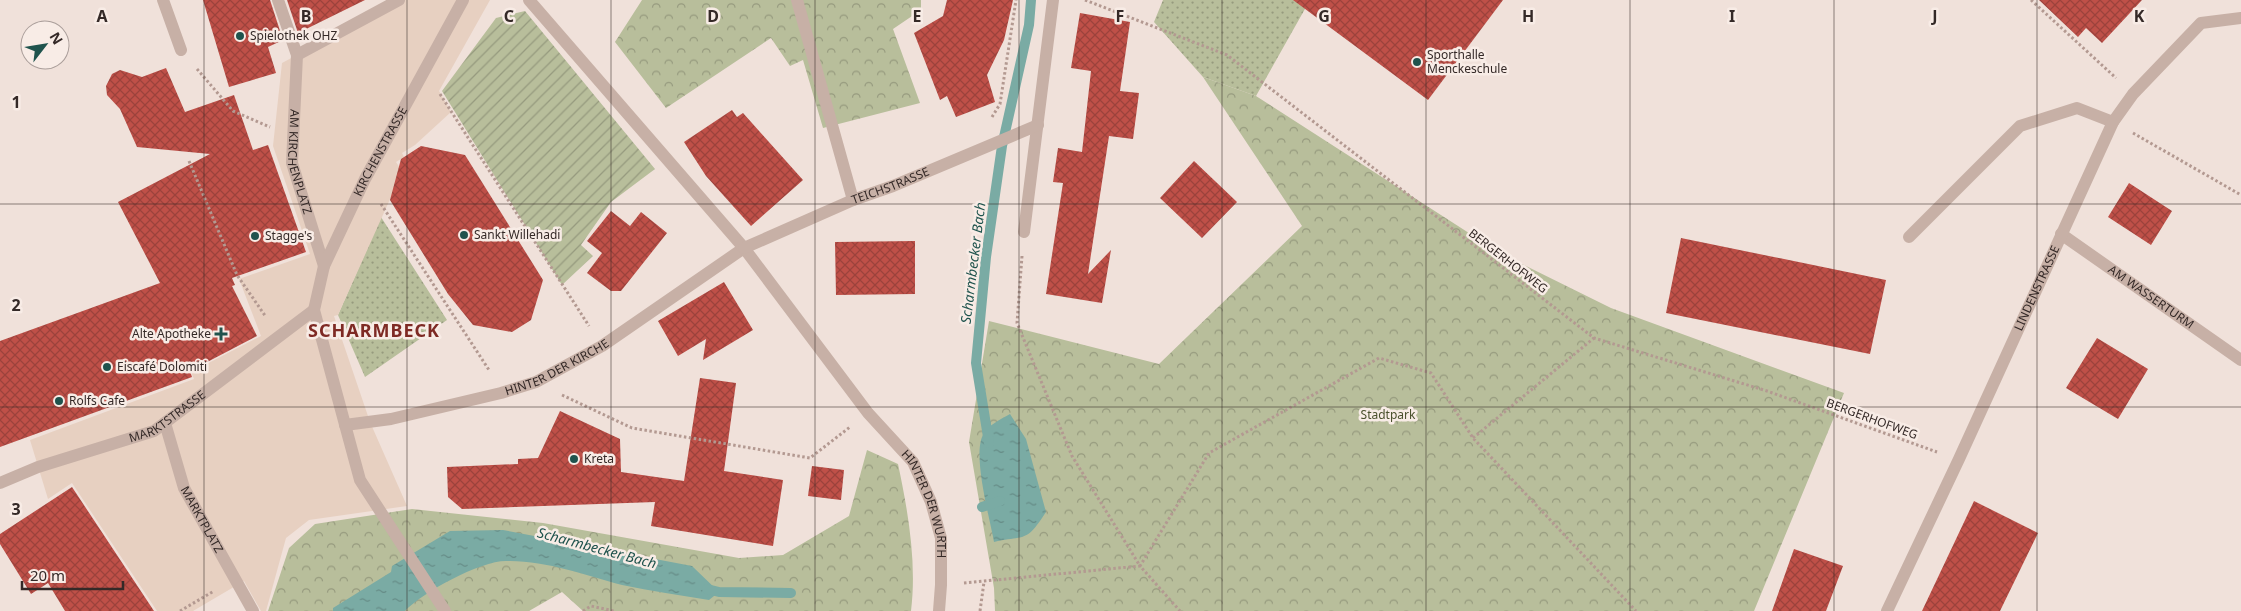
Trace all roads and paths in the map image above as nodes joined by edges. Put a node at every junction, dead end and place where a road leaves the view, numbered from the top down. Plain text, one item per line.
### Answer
1 (163, 0) edge
2 (278, 0) edge
3 (399, 0) edge
4 (462, 0) edge
5 (529, 0) edge
6 (797, 0) edge
7 (1016, 0) edge
8 (1053, 0) edge
9 (1085, 0) edge
10 (2031, 0) edge
11 (2241, 18) edge
12 (181, 50) joint
13 (297, 55) junction
14 (425, 70) junction
15 (2133, 94) junction
16 (2113, 122) junction
17 (1038, 125) junction
18 (294, 137) junction
19 (986, 147) junction
20 (190, 161) dead end
21 (365, 179) junction
22 (2241, 194) edge
23 (853, 200) junction
24 (1024, 232) joint
25 (2061, 234) junction
26 (1909, 238) dead end
27 (744, 248) junction
28 (324, 266) junction
29 (314, 310) junction
30 (279, 336) junction
31 (1594, 338) junction
32 (602, 346) junction
33 (2241, 360) edge
34 (536, 382) junction
35 (501, 393) junction
36 (868, 413) junction
37 (164, 423) junction
38 (345, 425) junction
39 (1473, 438) junction
40 (1959, 459) junction
41 (0, 483) edge
42 (1140, 566) junction
43 (234, 579) junction
44 (984, 582) dead end
45 (942, 585) junction
46 (180, 611) edge
47 (252, 611) edge
48 (445, 611) edge
49 (583, 611) edge
50 (614, 611) edge
51 (939, 611) edge
52 (980, 611) edge
53 (1180, 611) edge
54 (1636, 611) edge
55 (1886, 611) edge

1 - 12 street
2 - 13 street, AM KIRCHENPLATZ
3 - 13 street
4 - 14 street, KIRCHENSTRASSE
5 - 27 street
6 - 23 street
7 - 19 path
8 - 17 street
9 - 31 path, BERGERHOFWEG
10 - 15 path
11 - 15 street, LINDENSTRASSE
12 - 18 path
13 - 18 street, AM KIRCHENPLATZ
14 - 21 street, KIRCHENSTRASSE
14 - 32 path
15 - 16 street, LINDENSTRASSE
16 - 22 path
16 - 25 street, LINDENSTRASSE
16 - 26 street
17 - 19 street, TEICHSTRASSE
17 - 24 street
18 - 28 street, AM KIRCHENPLATZ
19 - 23 street, TEICHSTRASSE
20 - 30 path
21 - 28 street, KIRCHENSTRASSE
21 - 35 path
23 - 27 street, TEICHSTRASSE
24 - 42 path
25 - 33 street, AM WASSERTURM
25 - 40 street, LINDENSTRASSE
27 - 32 street, HINTER DER KIRCHE
27 - 36 street
28 - 29 street, KIRCHENSTRASSE
29 - 30 street, MARKTSTRASSE
29 - 38 street
30 - 37 street, MARKTSTRASSE
31 - 39 path
31 - 40 path, BERGERHOFWEG
32 - 34 street, HINTER DER KIRCHE
34 - 35 street, HINTER DER KIRCHE
34 - 36 path
35 - 38 street, HINTER DER KIRCHE
36 - 45 street, HINTER DER WURTH
37 - 41 street, MARKTSTRASSE
37 - 43 street, MARKTPLATZ
38 - 48 street
39 - 42 path
39 - 54 path
40 - 55 street, LINDENSTRASSE
42 - 45 path
42 - 53 path
43 - 46 path
43 - 47 street, MARKTPLATZ
44 - 52 path
45 - 51 street, HINTER DER WURTH
49 - 50 path

